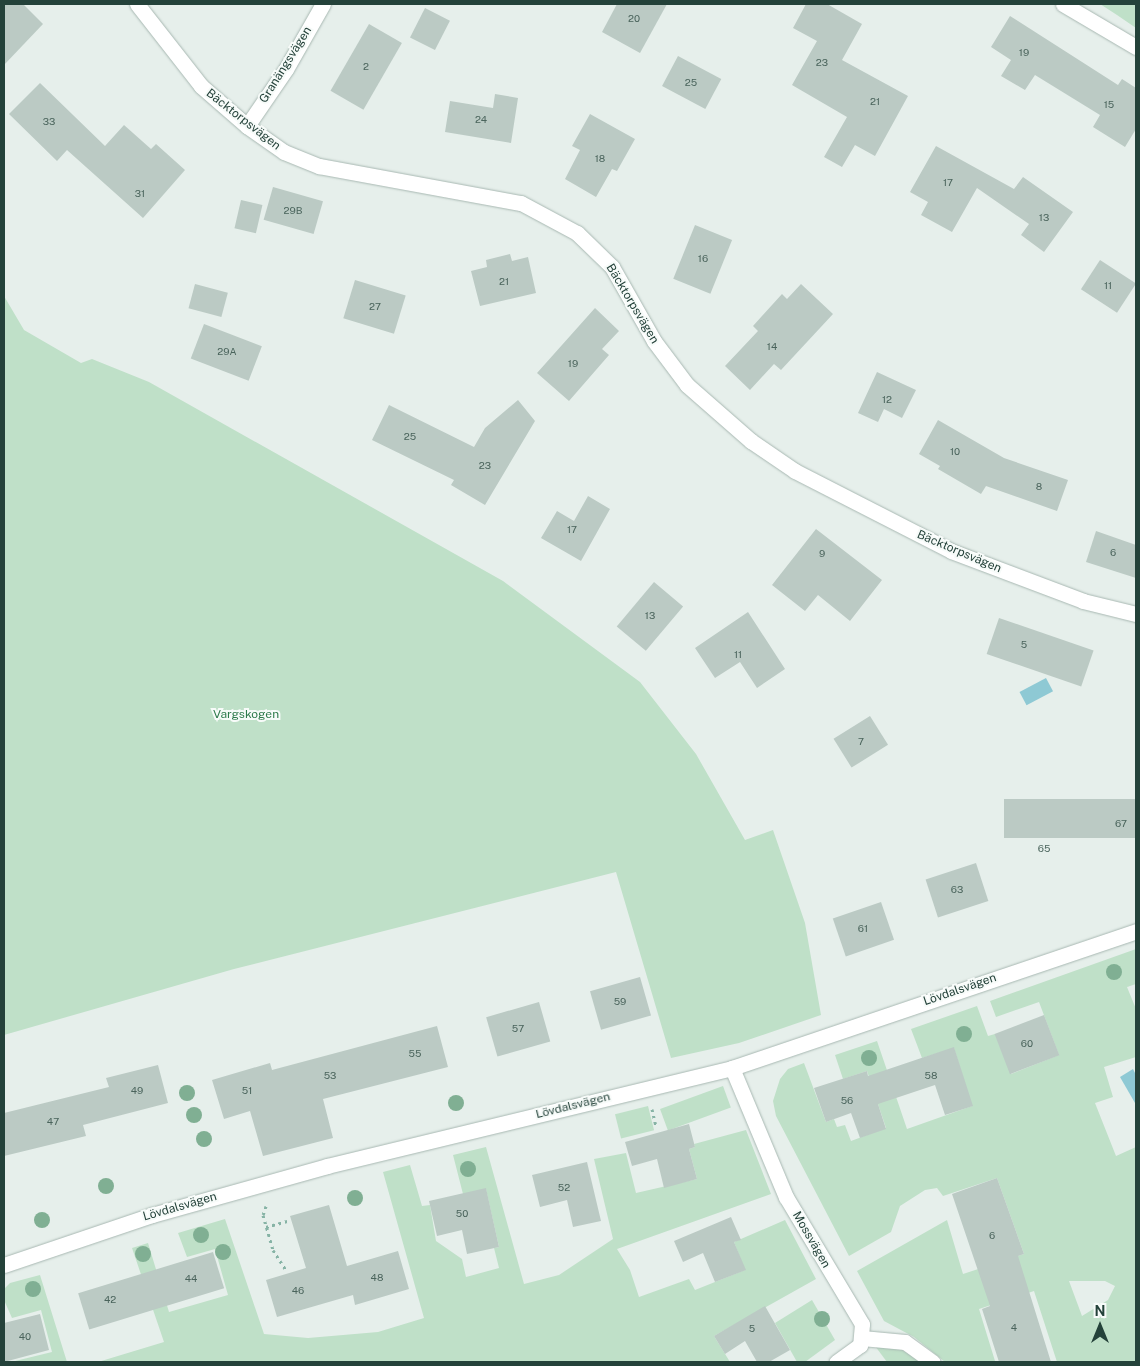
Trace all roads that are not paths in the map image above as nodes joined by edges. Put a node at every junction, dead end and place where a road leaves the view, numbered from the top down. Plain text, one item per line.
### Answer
1 (137, 4) edge
2 (323, 4) edge
3 (1063, 4) edge
4 (1136, 47) edge
5 (247, 126) junction
6 (1136, 614) edge
7 (1136, 931) edge
8 (732, 1068) junction
9 (4, 1265) edge
10 (862, 1338) junction
11 (837, 1362) edge
12 (933, 1362) edge

1 - 5 street, Bäcktorpsvägen
2 - 5 street, Granängsvägen
3 - 4 street
5 - 6 street, Bäcktorpsvägen
7 - 8 street, Lövdalsvägen
8 - 9 street, Lövdalsvägen
8 - 10 street, Mossvägen
10 - 11 street
10 - 12 street

